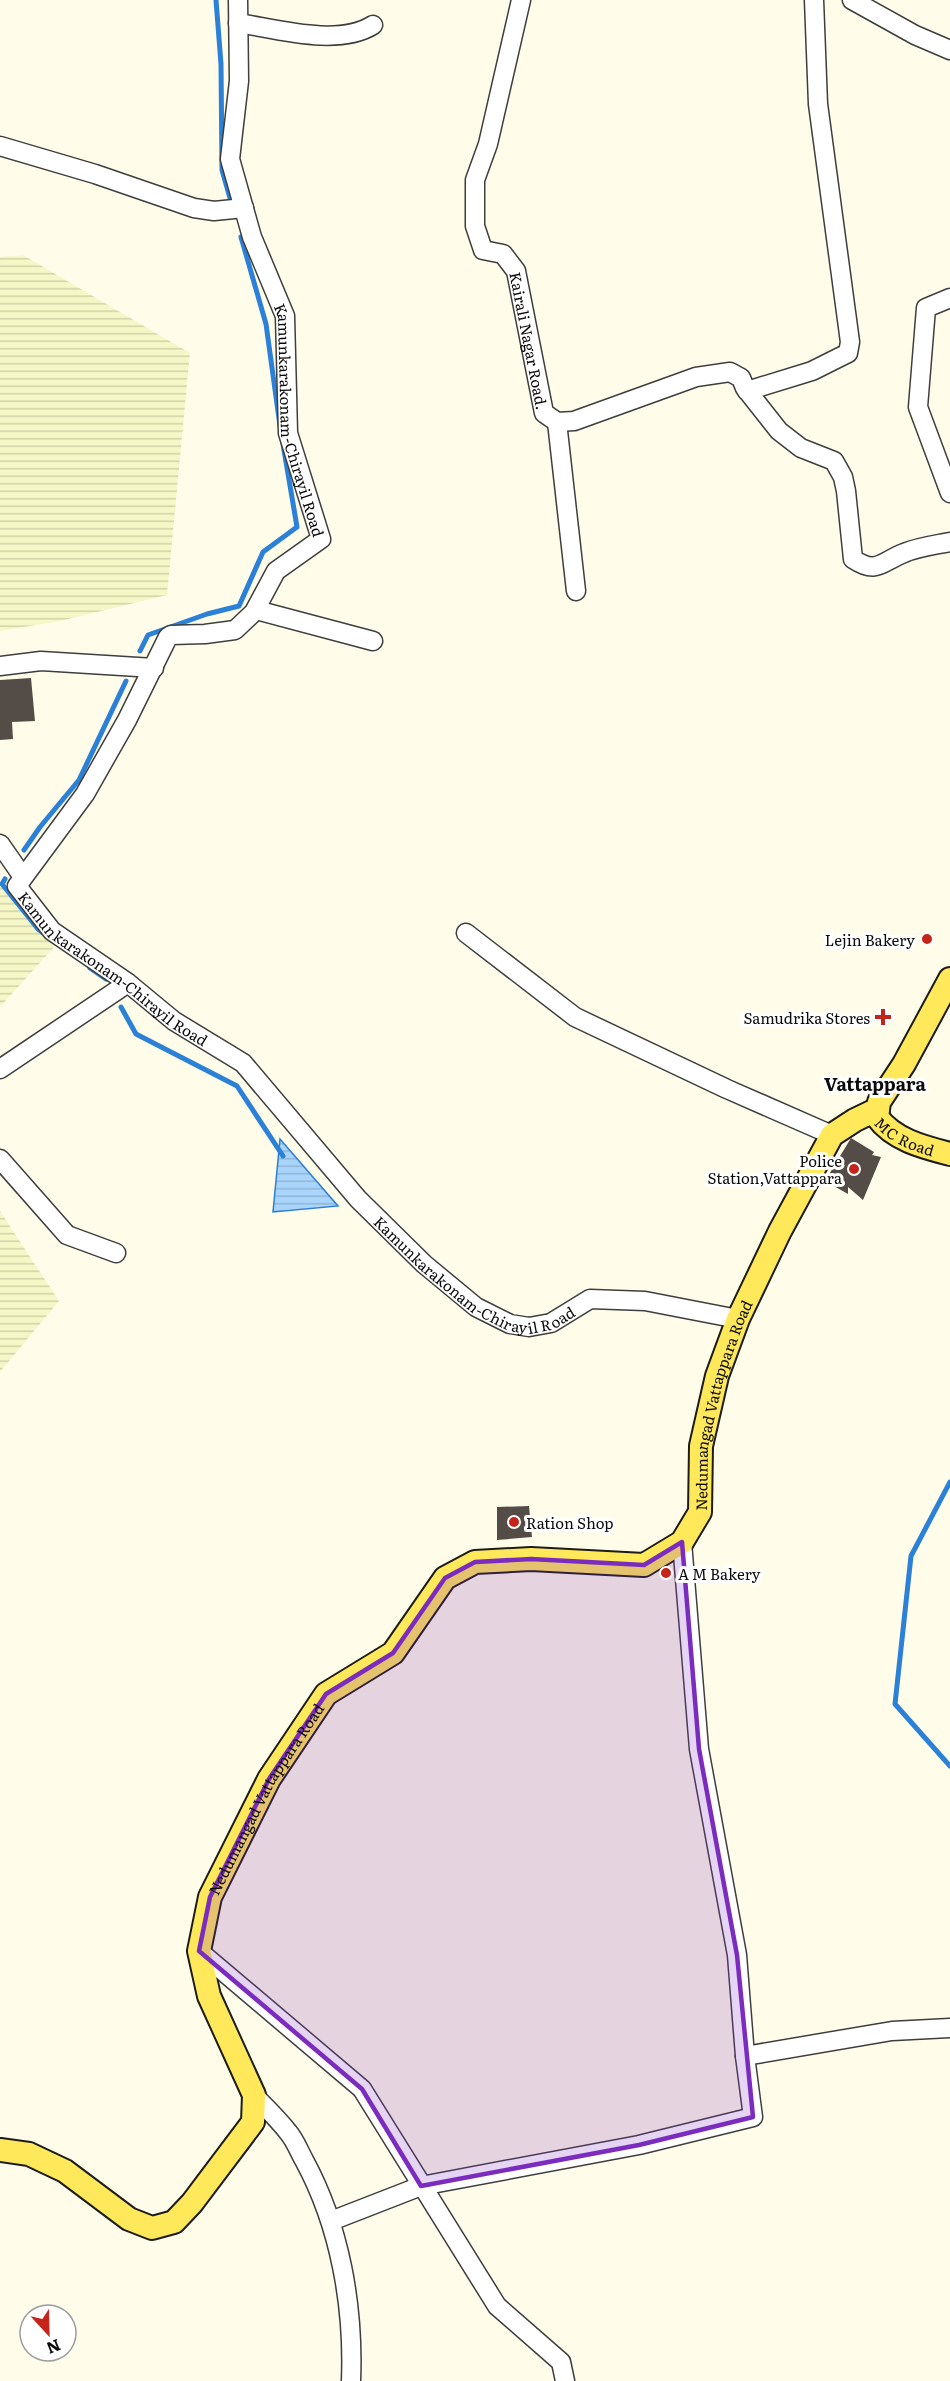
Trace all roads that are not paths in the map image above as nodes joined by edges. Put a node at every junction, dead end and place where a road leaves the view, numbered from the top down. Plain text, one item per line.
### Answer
1 (238, 0) edge
2 (521, 0) edge
3 (814, 0) edge
4 (852, 0) edge
5 (238, 23) junction
6 (373, 25) dead end
7 (950, 50) edge
8 (0, 146) edge
9 (244, 208) junction
10 (950, 298) edge
11 (747, 391) junction
12 (556, 422) junction
13 (950, 493) edge
14 (950, 542) edge
15 (576, 591) dead end
16 (256, 610) junction
17 (373, 641) dead end
18 (0, 666) edge
19 (154, 668) junction
20 (0, 844) edge
21 (23, 877) junction
22 (466, 933) dead end
23 (950, 979) edge
24 (128, 983) junction
25 (0, 1069) edge
26 (878, 1109) junction
27 (832, 1135) junction
28 (950, 1154) edge
29 (0, 1159) edge
30 (116, 1253) dead end
31 (738, 1319) junction
32 (682, 1542) junction
33 (199, 1951) junction
34 (950, 2028) edge
35 (745, 2056) junction
36 (254, 2095) junction
37 (0, 2150) edge
38 (421, 2186) junction
39 (331, 2221) junction
40 (351, 2381) edge
41 (565, 2381) edge

1 - 5 street, Kamunkarakonam-Chirayil Road
2 - 12 street, Kairali Nagar Road.
3 - 11 street
4 - 7 street
5 - 6 street
5 - 9 street, Kamunkarakonam-Chirayil Road
8 - 9 street
9 - 16 street, Kamunkarakonam-Chirayil Road
10 - 13 street
11 - 12 street, Kairali Nagar Road.
11 - 14 street, Kairali Nagar Road.
12 - 15 street
16 - 17 street
16 - 19 street, Kamunkarakonam-Chirayil Road
18 - 19 street
19 - 21 street, Kamunkarakonam-Chirayil Road
20 - 21 street
21 - 24 street, Kamunkarakonam-Chirayil Road
22 - 27 street
23 - 26 main road, MC Road
24 - 25 street
24 - 31 street, Kamunkarakonam-Chirayil Road
26 - 27 main road, Nedumangad Vattappara Road
26 - 28 main road, MC Road
27 - 31 main road, Nedumangad Vattappara Road
29 - 30 street
31 - 32 main road, Nedumangad Vattappara Road
32 - 33 main road, Nedumangad Vattappara Road
32 - 35 street
33 - 36 main road, Nedumangad Vattappara Road
33 - 38 street
34 - 35 street
35 - 38 street
36 - 37 main road
36 - 39 street
38 - 39 street
38 - 41 street
39 - 40 street

